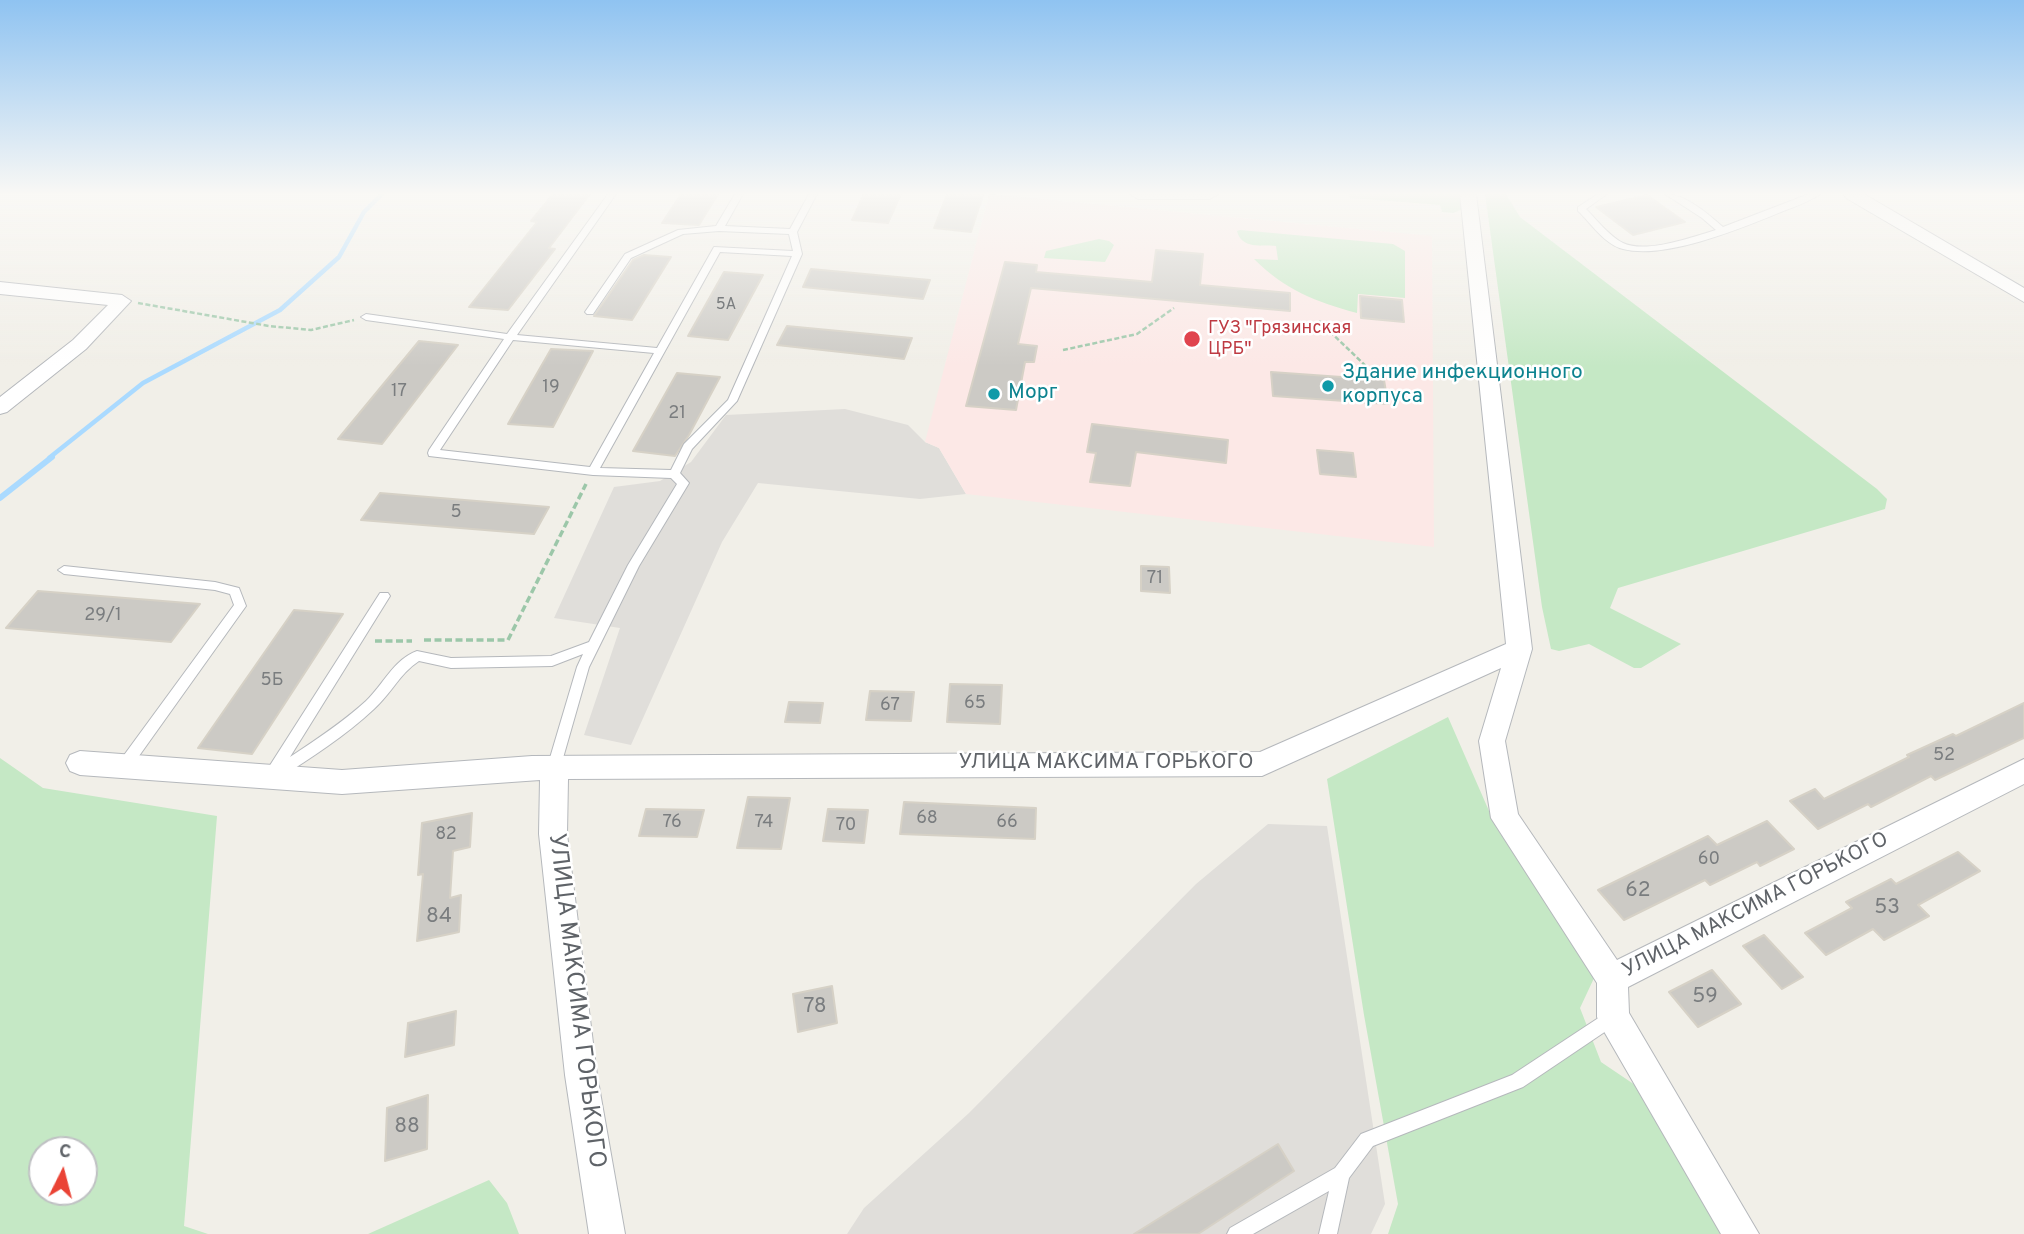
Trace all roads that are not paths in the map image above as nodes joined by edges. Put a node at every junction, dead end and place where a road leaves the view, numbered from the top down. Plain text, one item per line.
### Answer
1 (571, 252) edge
2 (638, 252) edge
3 (716, 252) edge
4 (759, 252) edge
5 (1474, 252) edge
6 (1949, 252) edge
7 (798, 254) joint
8 (0, 288) edge
9 (2024, 296) edge
10 (590, 312) dead end
11 (366, 317) road end
12 (510, 337) junction
13 (660, 351) junction
14 (0, 407) edge
15 (593, 471) junction
16 (674, 474) junction
17 (64, 570) dead end
18 (384, 596) dead end
19 (594, 645) junction
20 (1519, 649) junction
21 (80, 763) dead end
22 (124, 766) junction
23 (554, 768) junction
24 (2024, 771) edge
25 (270, 777) junction
26 (1612, 979) junction
27 (1612, 1017) junction
28 (1341, 1174) junction
29 (607, 1234) edge
30 (1236, 1234) edge
31 (1328, 1234) edge
32 (1741, 1234) edge

1 - 12 lane
2 - 10 lane
3 - 13 lane
4 - 7 lane
5 - 20 street
6 - 9 street
7 - 16 lane
8 - 14 street
11 - 12 lane
12 - 13 lane
12 - 15 lane
13 - 15 lane
15 - 16 lane
16 - 19 lane
17 - 22 lane
18 - 25 lane
19 - 23 lane
19 - 25 lane
20 - 23 street, УЛИЦА МАКСИМА ГОРЬКОГО
20 - 26 street, УЛИЦА МАКСИМА ГОРЬКОГО
21 - 22 street, УЛИЦА МАКСИМА ГОРЬКОГО
22 - 25 street, УЛИЦА МАКСИМА ГОРЬКОГО
23 - 25 street, УЛИЦА МАКСИМА ГОРЬКОГО
23 - 29 street, УЛИЦА МАКСИМА ГОРЬКОГО
24 - 26 street, УЛИЦА МАКСИМА ГОРЬКОГО
26 - 27 street
27 - 28 lane
27 - 32 street
28 - 30 lane
28 - 31 lane

